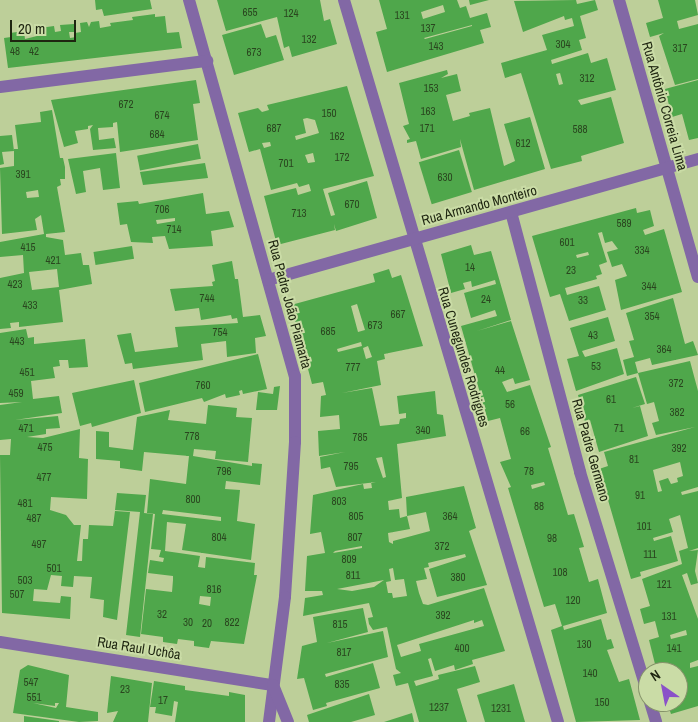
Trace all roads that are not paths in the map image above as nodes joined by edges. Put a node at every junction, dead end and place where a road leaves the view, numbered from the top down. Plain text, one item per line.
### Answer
1 (189, 0) edge
2 (344, 0) edge
3 (619, 0) edge
4 (207, 61) junction
5 (0, 88) edge
6 (698, 159) edge
7 (667, 168) junction
8 (511, 212) junction
9 (413, 238) junction
10 (698, 277) edge
11 (268, 280) junction
12 (1, 642) edge
13 (0, 656) edge
14 (638, 662) edge
15 (273, 684) junction
16 (269, 722) edge
17 (288, 722) edge
18 (558, 722) edge

1 - 4 street, Rua Padre João Piamarta
2 - 9 street, Rua Cunegundes Rodrigues
3 - 7 street, Rua Antônio Correia Lima
4 - 5 street
4 - 11 street, Rua Padre João Piamarta
6 - 7 street, Rua Armando Monteiro
7 - 8 street, Rua Armando Monteiro
7 - 10 street, Rua Antônio Correia Lima
8 - 9 street, Rua Armando Monteiro
8 - 14 street, Rua Padre Germano
9 - 11 street, Rua Armando Monteiro
9 - 18 street, Rua Cunegundes Rodrigues
11 - 15 street, Rua Padre João Piamarta
12 - 13 street
12 - 15 street, Rua Raul Uchôa
15 - 16 street, Rua Padre João Piamarta
15 - 17 street, Rua Padre João Piamarta

